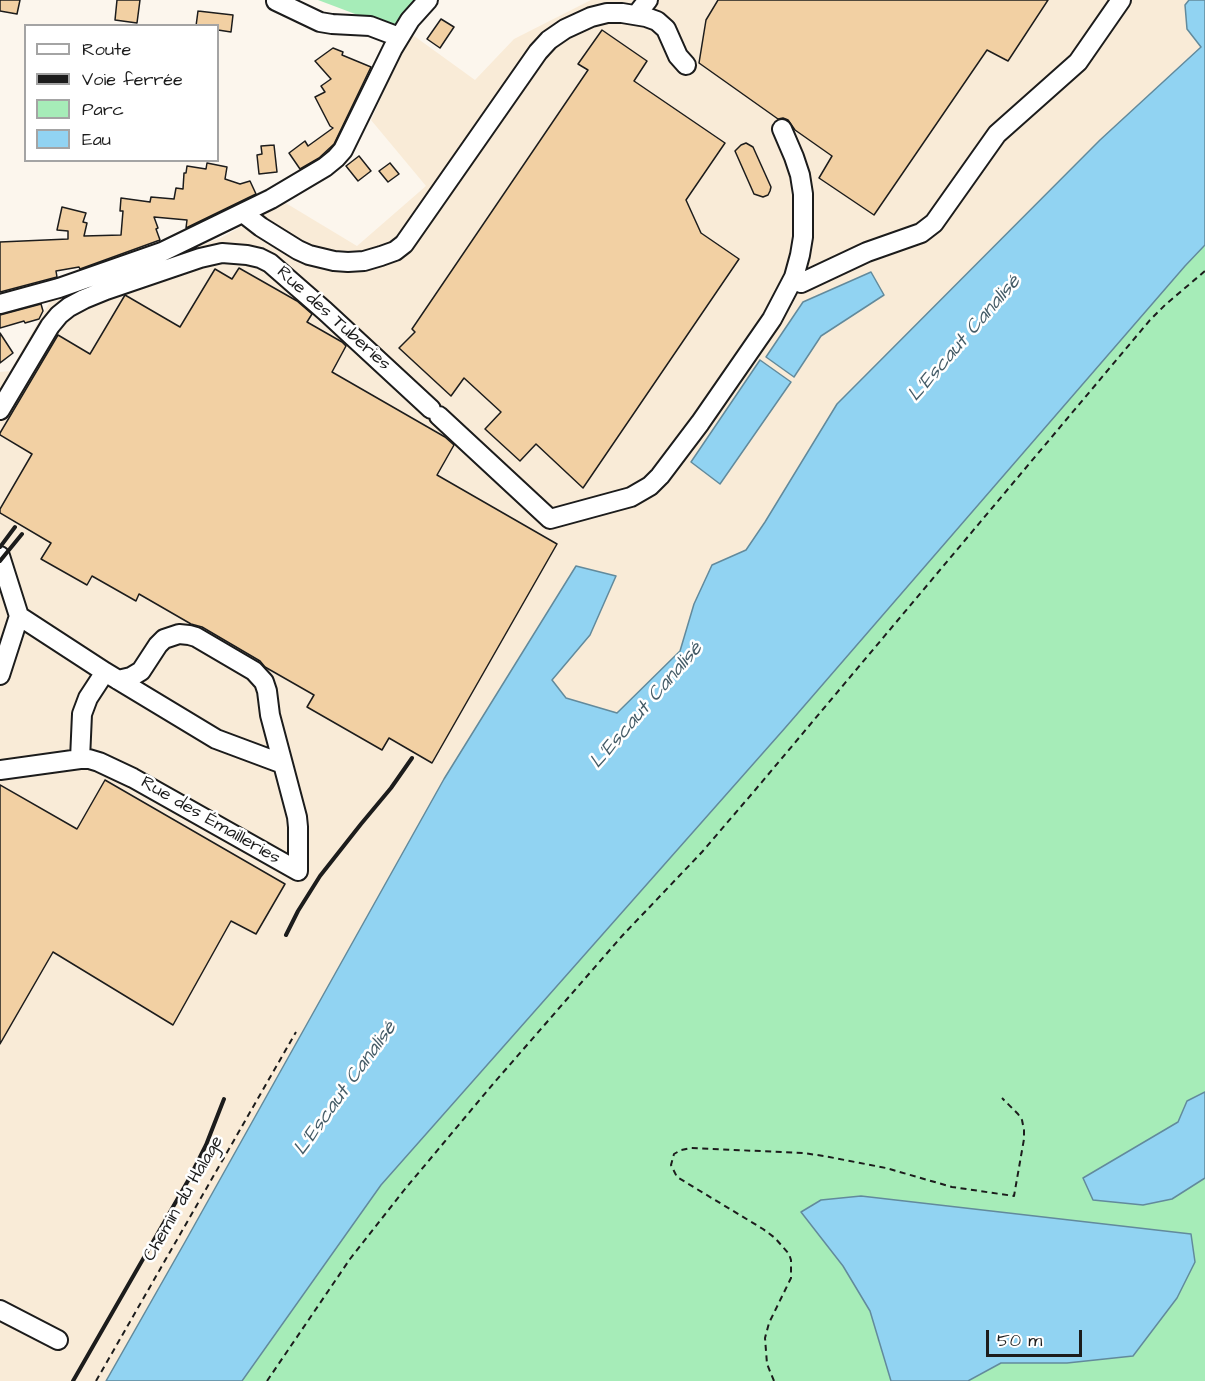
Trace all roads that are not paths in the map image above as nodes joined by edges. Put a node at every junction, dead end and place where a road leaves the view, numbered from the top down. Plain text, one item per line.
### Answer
1 (428, 0) edge
2 (648, 0) edge
3 (1121, 0) edge
4 (276, 1) edge
5 (636, 15) junction
6 (399, 37) junction
7 (686, 65) dead end
8 (782, 129) dead end
9 (243, 213) junction
10 (298, 250) junction
11 (279, 270) junction
12 (801, 283) dead end
13 (0, 304) edge
14 (0, 410) edge
15 (0, 556) edge
16 (20, 616) junction
17 (0, 675) edge
18 (112, 676) junction
19 (80, 759) junction
20 (284, 764) junction
21 (0, 770) edge
22 (0, 1310) edge
23 (58, 1340) dead end

1 - 6 street
2 - 5 street
3 - 12 street
4 - 6 street
5 - 7 street
5 - 10 street
6 - 9 street
8 - 11 street, Rue des Tuberies
9 - 10 street
9 - 13 street
10 - 11 street
11 - 14 street, Rue des Tuberies
15 - 16 street
16 - 17 street
16 - 18 street
18 - 19 street
18 - 20 street
18 - 20 street
19 - 20 street, Rue des Émailleries
19 - 21 street, Rue des Émailleries
22 - 23 street

